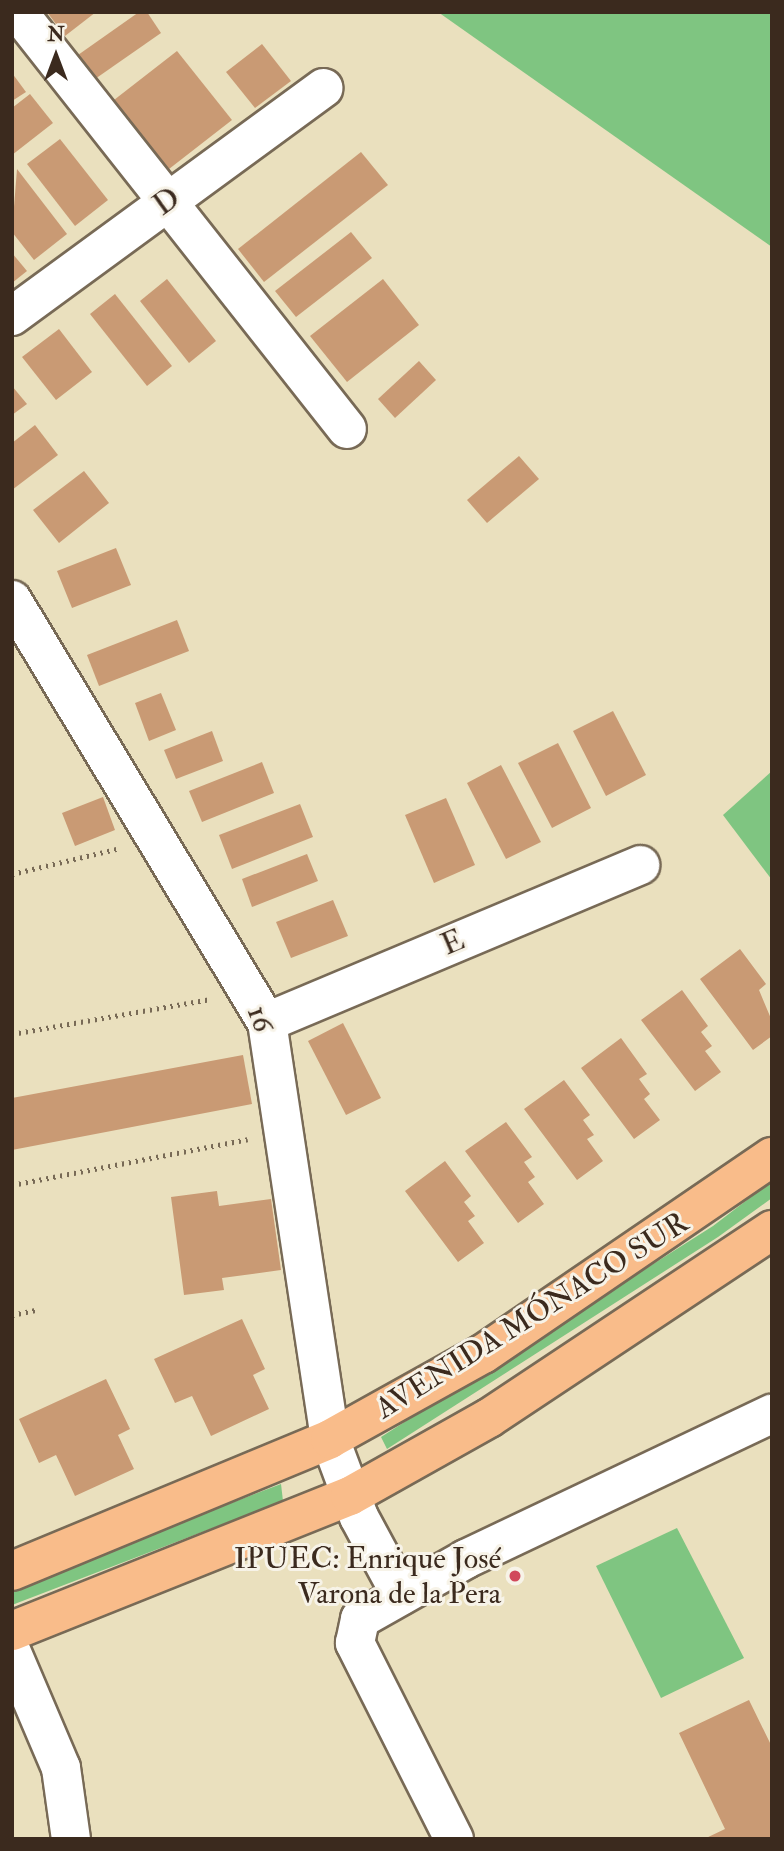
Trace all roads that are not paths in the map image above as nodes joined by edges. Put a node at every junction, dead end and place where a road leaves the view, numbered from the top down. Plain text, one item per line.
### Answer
1 (18, 12) edge
2 (323, 88) dead end
3 (165, 203) junction
4 (12, 316) edge
5 (346, 429) dead end
6 (12, 600) edge
7 (640, 865) dead end
8 (258, 1007) junction
9 (772, 1157) edge
10 (772, 1230) edge
11 (772, 1414) edge
12 (330, 1439) junction
13 (350, 1496) junction
14 (12, 1571) edge
15 (401, 1595) junction
16 (12, 1631) edge
17 (12, 1653) edge
18 (71, 1839) edge
19 (454, 1839) edge

1 - 3 street
2 - 3 street, D
3 - 4 street, D
3 - 5 street
6 - 8 street, 16
7 - 8 street, E
8 - 12 street, 16
9 - 12 main road, AVENIDA MÓNACO SUR
10 - 13 main road, AVENIDA MÓNACO SUR
11 - 15 street
12 - 13 street, 16
12 - 14 main road, AVENIDA MÓNACO SUR
13 - 15 street, 16
13 - 16 main road, AVENIDA MÓNACO SUR
15 - 19 street
17 - 18 street

